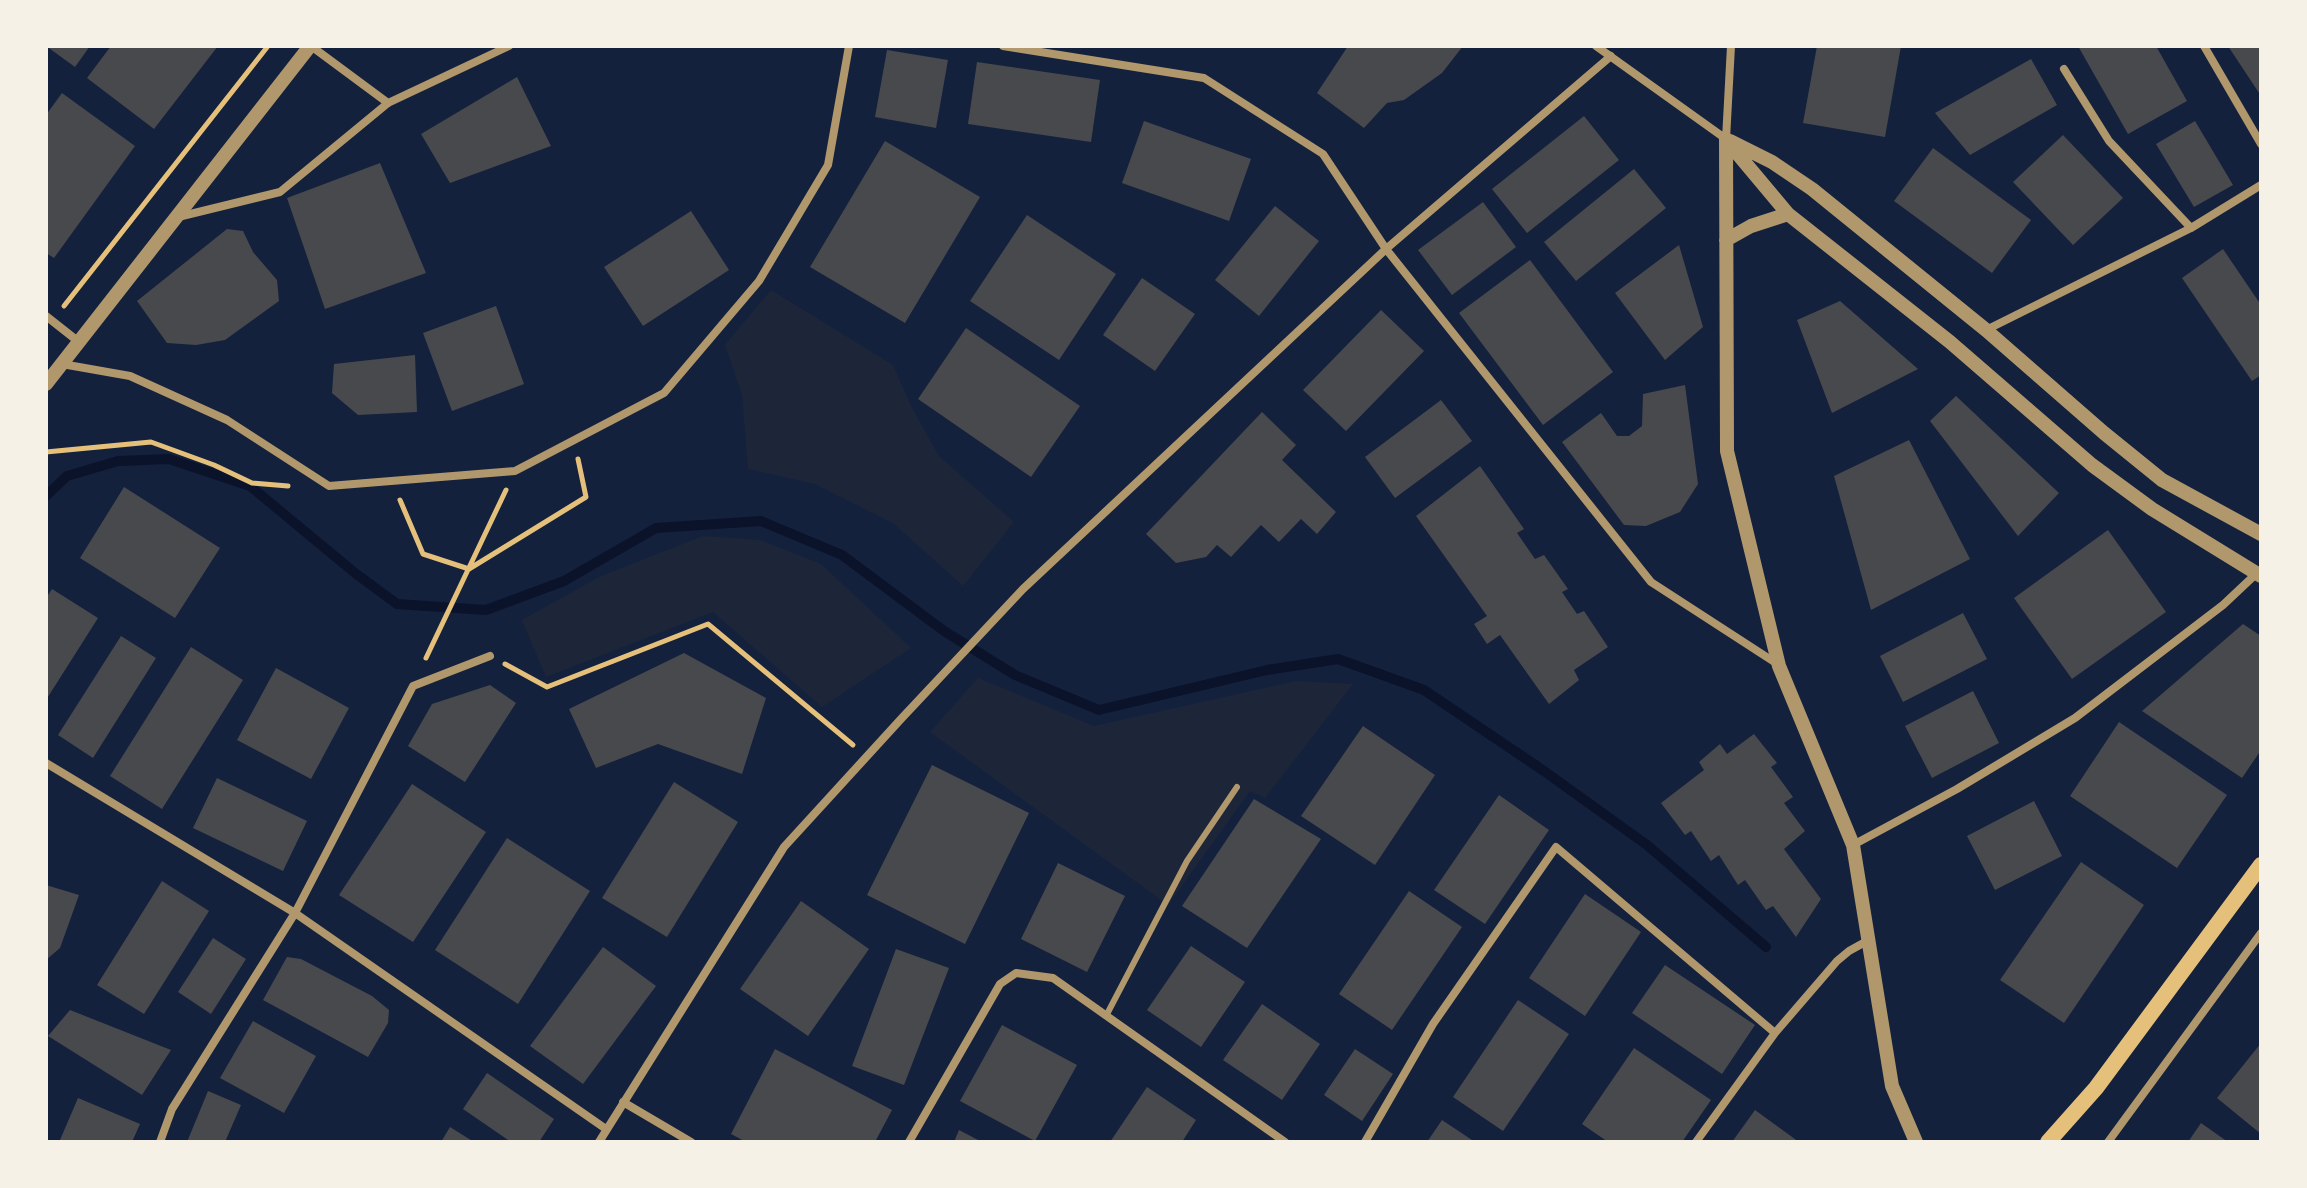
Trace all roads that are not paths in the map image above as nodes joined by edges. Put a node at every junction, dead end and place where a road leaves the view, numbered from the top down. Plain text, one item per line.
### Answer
1 (310, 46) edge
2 (509, 46) edge
3 (849, 46) edge
4 (1003, 46) edge
5 (1596, 46) edge
6 (1731, 46) edge
7 (2204, 46) edge
8 (1611, 56) junction
9 (2064, 69) dead end
10 (388, 103) junction
11 (1726, 139) junction
12 (2261, 144) edge
13 (2261, 185) edge
14 (1788, 214) junction
15 (176, 217) junction
16 (2191, 228) junction
17 (1726, 240) junction
18 (1386, 249) junction
19 (49, 318) edge
20 (1986, 330) junction
21 (79, 342) junction
22 (61, 364) junction
23 (46, 384) edge
24 (2261, 534) edge
25 (2259, 574) edge
26 (490, 656) road end
27 (1779, 666) junction
28 (46, 763) edge
29 (1237, 787) dead end
30 (1853, 845) junction
31 (2261, 865) edge
32 (295, 913) junction
33 (2261, 933) edge
34 (1867, 941) junction
35 (1106, 1016) junction
36 (1775, 1033) junction
37 (623, 1102) junction
38 (606, 1129) junction
39 (160, 1142) edge
40 (599, 1142) edge
41 (691, 1142) edge
42 (909, 1142) edge
43 (1285, 1142) edge
44 (1365, 1142) edge
45 (1696, 1142) edge
46 (1916, 1142) edge
47 (2048, 1142) edge
48 (2108, 1142) edge

1 - 10 street
1 - 15 street
2 - 10 street
3 - 22 street
4 - 18 street
5 - 8 street
6 - 11 street
7 - 12 street
8 - 11 street
8 - 18 street
9 - 16 street
10 - 15 street
11 - 14 street
11 - 17 street
11 - 20 street
13 - 16 street
14 - 17 street
14 - 25 street
15 - 21 street
16 - 20 street
17 - 27 street
18 - 27 street
18 - 37 street
19 - 21 street
20 - 24 street
21 - 22 street
22 - 23 street
25 - 30 street
26 - 32 street
27 - 30 street
28 - 32 street
29 - 35 lane
30 - 34 street
31 - 47 main road
32 - 38 street
32 - 39 street
33 - 48 street
34 - 36 street
34 - 46 street
35 - 42 street
35 - 43 street
36 - 44 street
36 - 45 street
37 - 38 street
37 - 41 street
38 - 40 street

